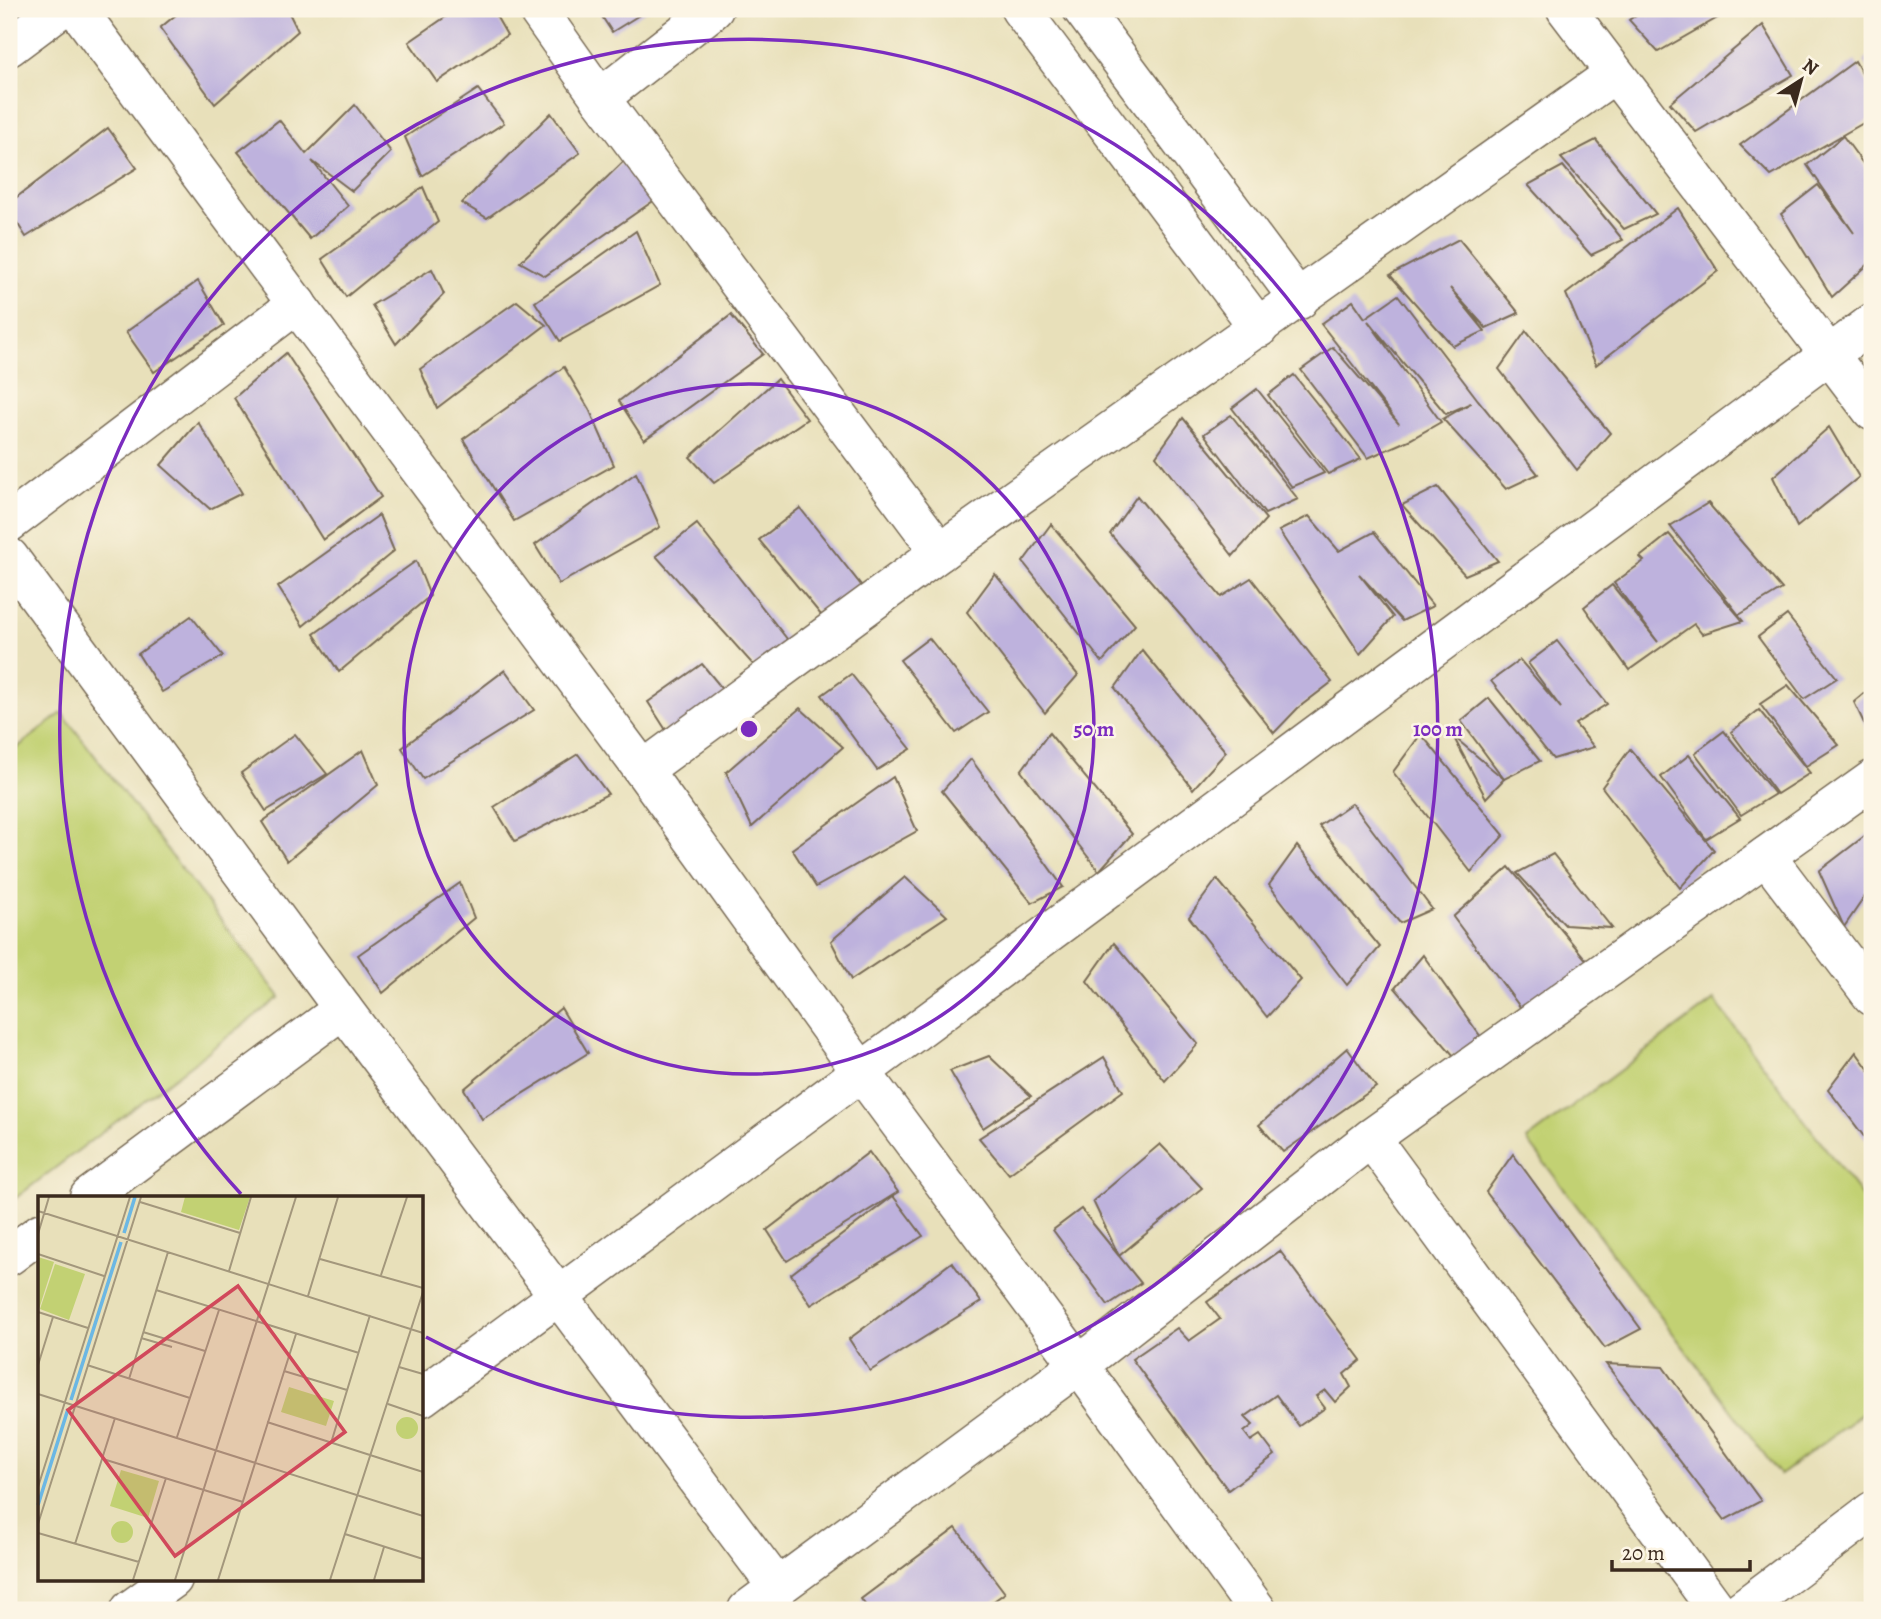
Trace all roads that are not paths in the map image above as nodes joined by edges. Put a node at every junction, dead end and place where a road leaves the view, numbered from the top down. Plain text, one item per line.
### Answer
1 (60, 9) edge
2 (77, 9) edge
3 (537, 9) edge
4 (714, 9) edge
5 (1020, 9) edge
6 (1082, 9) edge
7 (1566, 9) edge
8 (9, 47) edge
9 (1614, 75) junction
10 (600, 98) junction
11 (1299, 300) junction
12 (297, 304) junction
13 (1872, 323) edge
14 (1259, 328) junction
15 (1831, 355) junction
16 (1872, 411) edge
17 (9, 523) edge
18 (940, 552) junction
19 (9, 557) edge
20 (643, 770) junction
21 (1872, 780) edge
22 (1766, 856) junction
23 (1872, 996) edge
24 (342, 1009) junction
25 (862, 1073) junction
26 (1371, 1138) junction
27 (90, 1196) edge
28 (38, 1234) edge
29 (9, 1256) edge
30 (558, 1297) junction
31 (1079, 1366) junction
32 (424, 1396) edge
33 (1872, 1511) edge
34 (172, 1580) edge
35 (778, 1588) junction
36 (130, 1610) edge
37 (747, 1610) edge
38 (1256, 1610) edge
39 (1717, 1610) edge
40 (1741, 1610) edge

1 - 8 street
2 - 12 street
3 - 10 street
4 - 10 street
5 - 14 street
6 - 11 street
7 - 9 street
9 - 11 street
9 - 15 street
10 - 18 street
11 - 14 street
12 - 17 street
12 - 20 street
13 - 15 street
14 - 18 street
15 - 16 street
15 - 25 street
18 - 20 street
19 - 24 street
20 - 25 street
21 - 22 street
22 - 23 street
22 - 26 street
24 - 27 street
24 - 30 street
25 - 30 street
25 - 31 street
26 - 31 street
26 - 39 street
28 - 29 street
30 - 32 street
30 - 35 street
31 - 35 street
31 - 38 street
33 - 40 street
34 - 36 street
35 - 37 street

